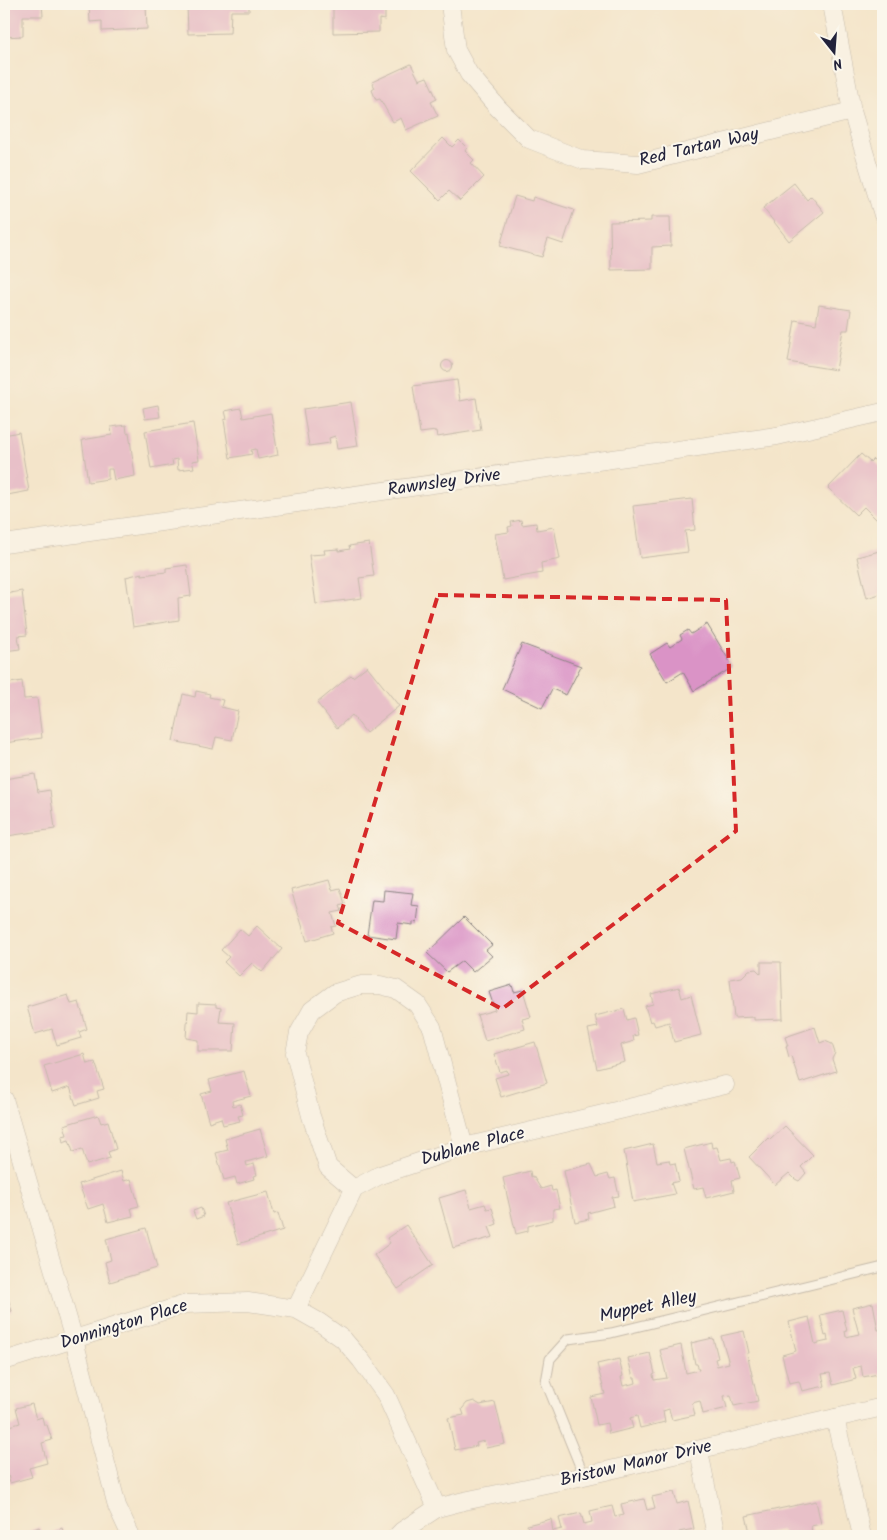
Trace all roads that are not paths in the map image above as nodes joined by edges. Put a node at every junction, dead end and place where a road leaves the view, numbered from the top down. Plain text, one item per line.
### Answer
1 (450, 4) edge
2 (832, 4) edge
3 (852, 111) junction
4 (883, 215) edge
5 (883, 412) edge
6 (4, 544) edge
7 (725, 1085) dead end
8 (4, 1099) edge
9 (464, 1147) junction
10 (354, 1189) junction
11 (883, 1267) edge
12 (296, 1309) junction
13 (74, 1340) junction
14 (4, 1361) edge
15 (883, 1407) edge
16 (835, 1418) junction
17 (699, 1451) junction
18 (584, 1476) junction
19 (438, 1508) junction
20 (131, 1536) edge
21 (397, 1536) edge
22 (716, 1536) edge
23 (862, 1536) edge

1 - 3 street, Red Tartan Way
2 - 3 street
3 - 4 street
5 - 6 street, Rawnsley Drive
7 - 9 street, Dublane Place
8 - 13 street
9 - 10 street, Dublane Place
9 - 10 street
10 - 12 street
11 - 18 lane, Muppet Alley
12 - 13 street, Donnington Place
12 - 19 street, Donnington Place
13 - 14 street, Donnington Place
13 - 20 street
15 - 16 street, Bristow Manor Drive
16 - 17 street, Bristow Manor Drive
16 - 23 street
17 - 18 street, Bristow Manor Drive
17 - 22 street
18 - 19 street, Bristow Manor Drive
19 - 21 street, Bristow Manor Drive

